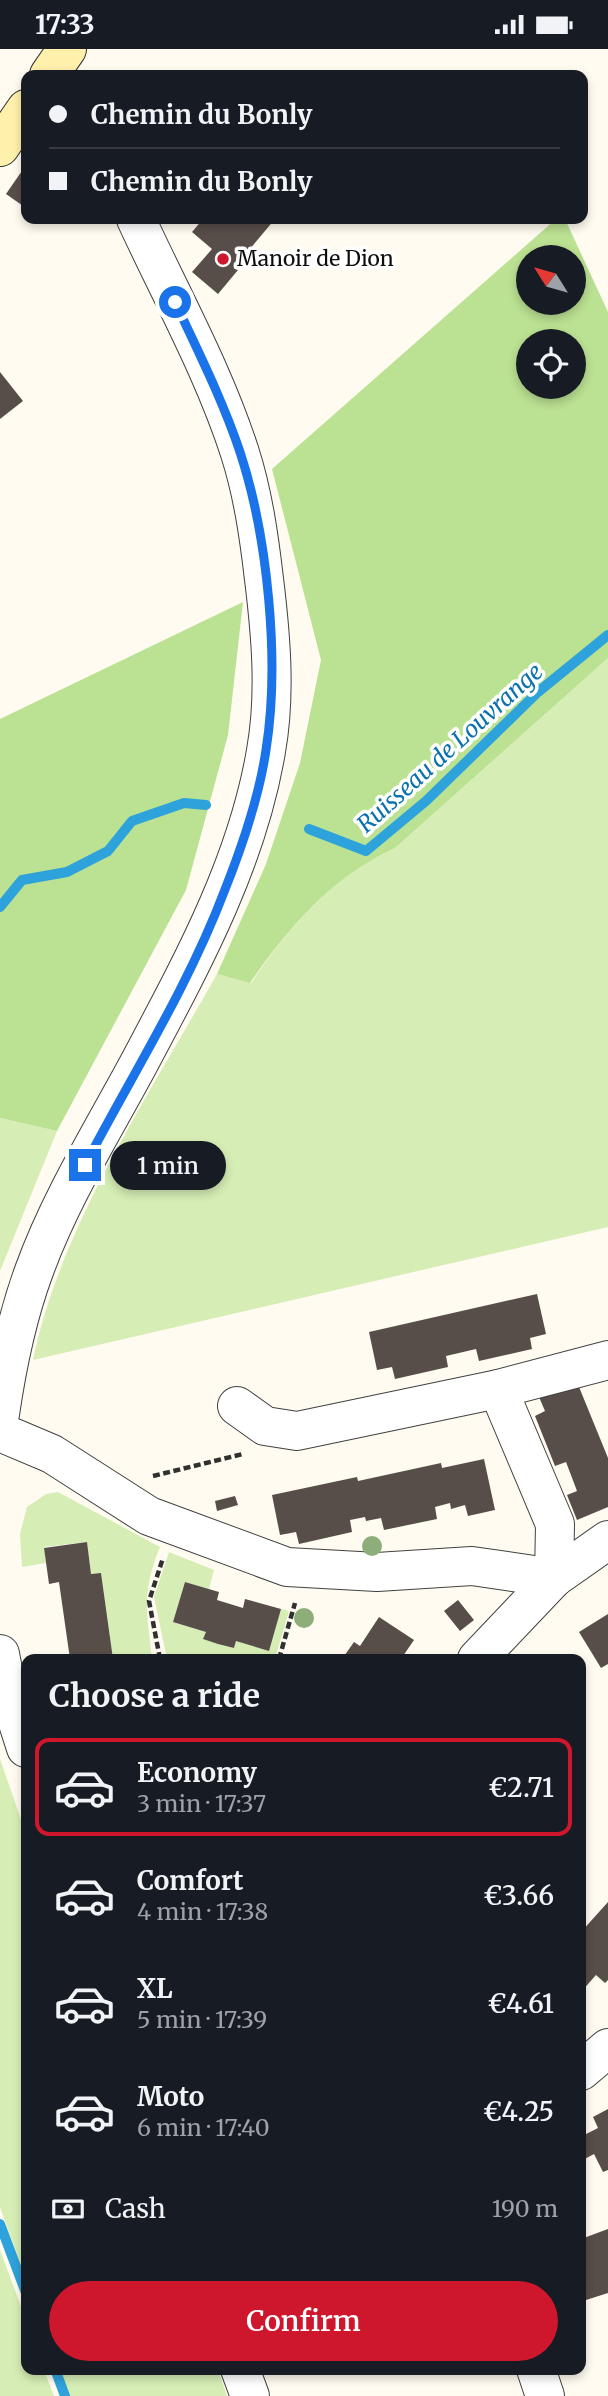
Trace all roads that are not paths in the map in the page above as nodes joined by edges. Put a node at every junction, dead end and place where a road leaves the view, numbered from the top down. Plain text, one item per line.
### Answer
1 (67, 49) edge
2 (52, 70) edge
3 (21, 116) edge
4 (0, 148) edge
5 (137, 224) edge
6 (608, 1360) edge
7 (498, 1389) junction
8 (237, 1406) dead end
9 (0, 1414) edge
10 (0, 1432) edge
11 (608, 1540) edge
12 (554, 1578) junction
13 (0, 1654) edge
14 (482, 1654) edge
15 (21, 1732) edge
16 (608, 2048) edge
17 (586, 2067) edge
18 (242, 2375) edge
19 (538, 2375) edge
20 (250, 2396) edge
21 (545, 2396) edge

1 - 2 main road
3 - 4 main road
5 - 9 street
6 - 7 street
7 - 8 street
7 - 12 street
10 - 12 street
11 - 12 street
12 - 14 street
13 - 15 street
16 - 17 street
18 - 20 street
19 - 21 street

